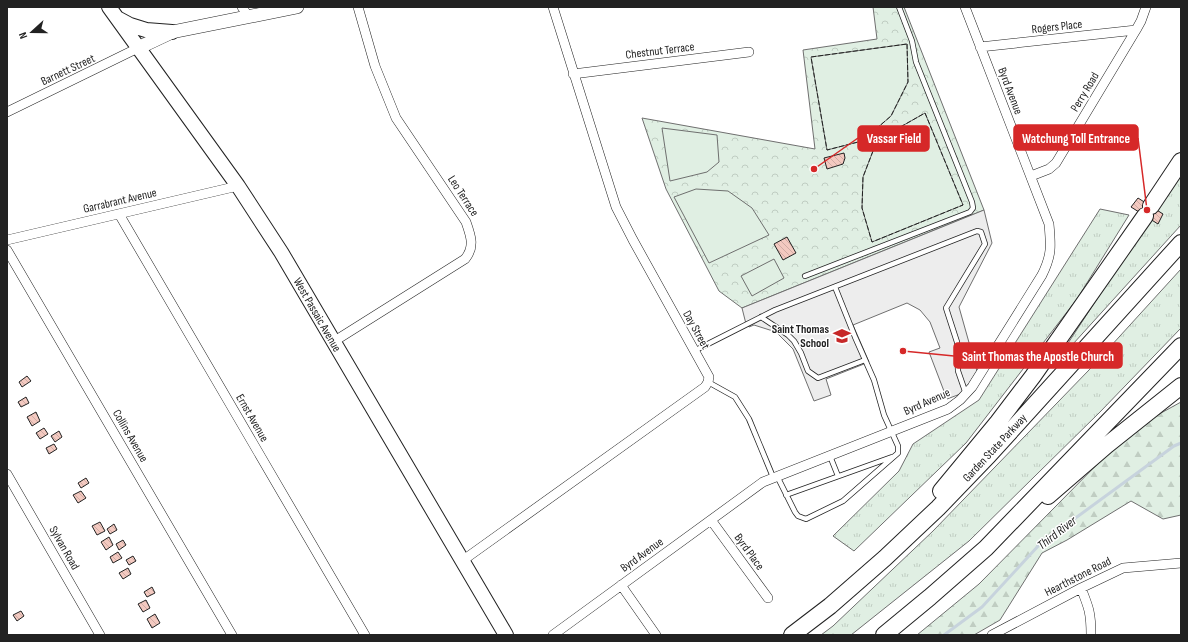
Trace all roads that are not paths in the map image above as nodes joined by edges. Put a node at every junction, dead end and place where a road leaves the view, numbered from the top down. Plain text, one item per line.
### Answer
1 (297, 7) edge
2 (358, 7) edge
3 (553, 7) edge
4 (899, 7) edge
5 (964, 7) edge
6 (1146, 7) edge
7 (112, 12) edge
8 (245, 12) edge
9 (1136, 30) junction
10 (172, 32) junction
11 (980, 47) junction
12 (138, 48) junction
13 (749, 52) dead end
14 (573, 74) junction
15 (7, 112) edge
16 (1181, 161) edge
17 (1031, 176) junction
18 (238, 186) junction
19 (119, 214) junction
20 (7, 240) edge
21 (1181, 243) edge
22 (7, 250) edge
23 (804, 276) dead end
24 (835, 287) junction
25 (761, 317) junction
26 (333, 342) junction
27 (1181, 346) edge
28 (694, 351) junction
29 (865, 360) junction
30 (708, 382) junction
31 (1181, 386) edge
32 (966, 394) junction
33 (891, 431) junction
34 (830, 455) junction
35 (895, 456) junction
36 (7, 474) edge
37 (838, 476) junction
38 (775, 477) junction
39 (786, 495) junction
40 (711, 520) junction
41 (986, 548) junction
42 (885, 558) junction
43 (462, 561) junction
44 (1181, 563) edge
45 (621, 585) junction
46 (1081, 588) junction
47 (768, 598) dead end
48 (100, 635) edge
49 (232, 635) edge
50 (365, 635) edge
51 (506, 635) edge
52 (553, 635) edge
53 (656, 635) edge
54 (792, 635) edge
55 (884, 635) edge
56 (992, 635) edge
57 (1091, 635) edge

1 - 8 main road
2 - 26 street, Leo Terrace
3 - 14 street, Day Street
4 - 23 lane
5 - 11 street, Byrd Avenue
6 - 9 street, Perry Road
7 - 10 main road
7 - 12 main road, West Passaic Avenue
8 - 10 main road
9 - 11 street, Rogers Place
9 - 17 street, Perry Road
10 - 12 main road
11 - 17 street, Byrd Avenue
12 - 15 street, Barnett Street
12 - 18 main road, West Passaic Avenue
13 - 14 street, Chestnut Terrace
14 - 28 street, Day Street
16 - 42 highway
17 - 32 street, Byrd Avenue
18 - 19 street, Garrabrant Avenue
18 - 26 main road, West Passaic Avenue
19 - 20 street, Garrabrant Avenue
19 - 50 street, Ernst Avenue
21 - 42 highway, Garden State Parkway
22 - 49 street, Collins Avenue
24 - 25 lane
24 - 29 lane
24 - 32 lane
25 - 28 lane
25 - 29 lane
26 - 43 main road, West Passaic Avenue
27 - 41 highway
28 - 30 street, Day Street
29 - 33 lane
30 - 38 lane
30 - 43 street
31 - 41 highway
32 - 33 street, Byrd Avenue
33 - 34 street, Byrd Avenue
33 - 35 lane
34 - 37 lane
34 - 38 street, Byrd Avenue
35 - 37 lane
35 - 39 lane
36 - 48 street, Sylvan Road
37 - 39 lane
38 - 39 lane
38 - 40 street, Byrd Avenue
40 - 45 street, Byrd Avenue
40 - 47 street, Byrd Place
41 - 55 highway
42 - 54 highway, Garden State Parkway
43 - 51 main road, West Passaic Avenue
44 - 46 street, Hearthstone Road
45 - 52 street, Byrd Avenue
45 - 53 street
46 - 56 street, Hearthstone Road
46 - 57 street

